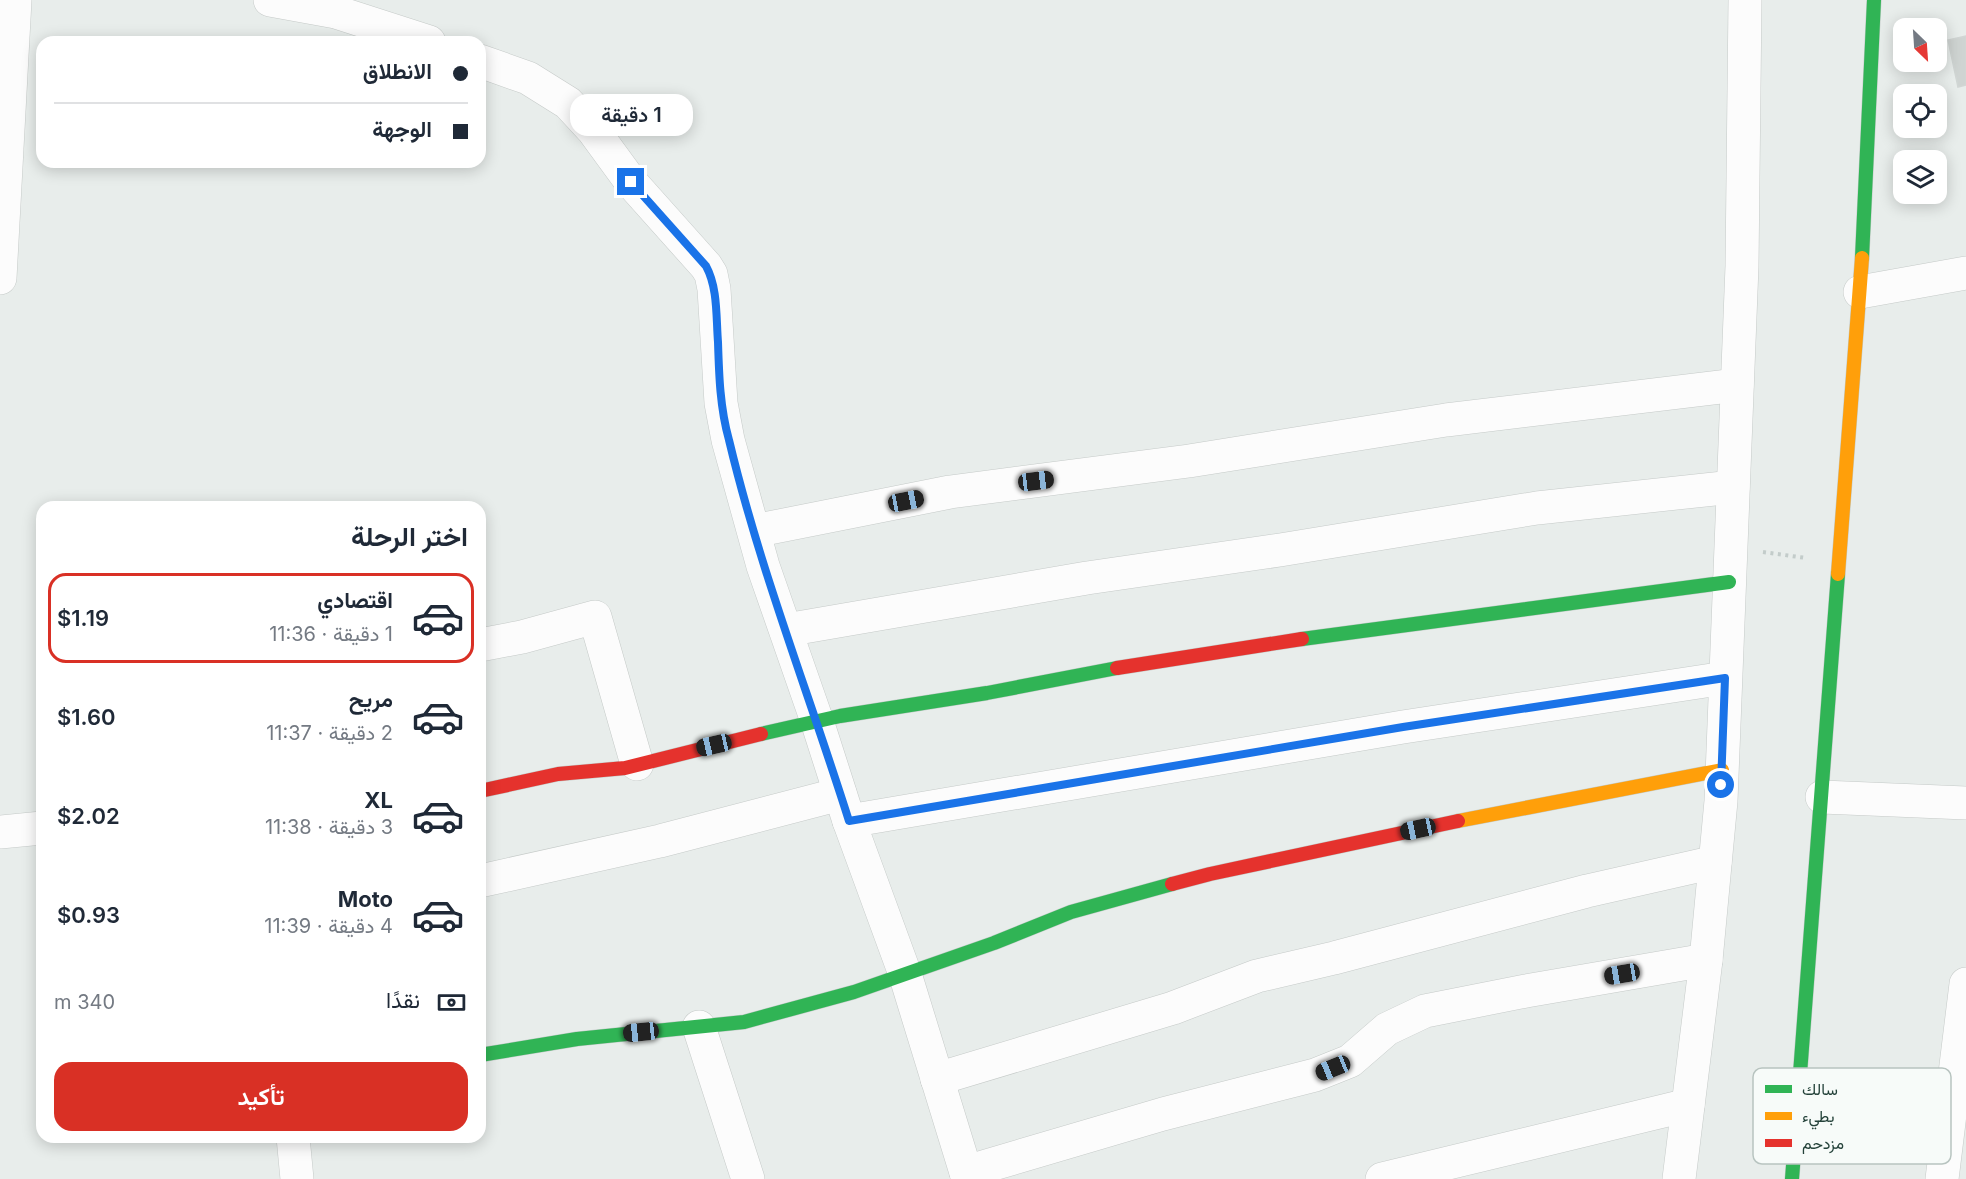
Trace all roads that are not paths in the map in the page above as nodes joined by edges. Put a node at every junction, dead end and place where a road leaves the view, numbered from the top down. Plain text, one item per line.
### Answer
1 (15, 0) edge
2 (270, 0) edge
3 (1745, 0) edge
4 (1874, 0) edge
5 (318, 4) edge
6 (410, 36) edge
7 (486, 63) edge
8 (1966, 273) edge
9 (0, 279) edge
10 (1860, 292) junction
11 (1737, 386) junction
12 (1734, 487) junction
13 (754, 531) junction
14 (1729, 582) junction
15 (786, 630) junction
16 (486, 644) edge
17 (1725, 678) junction
18 (817, 721) junction
19 (637, 765) junction
20 (1722, 770) junction
21 (486, 790) edge
22 (1822, 797) junction
23 (1966, 803) edge
24 (844, 808) junction
25 (36, 829) edge
26 (0, 832) edge
27 (1715, 862) junction
28 (486, 880) edge
29 (1706, 960) junction
30 (905, 974) junction
31 (1966, 984) edge
32 (699, 1026) junction
33 (486, 1054) edge
34 (1801, 1068) edge
35 (937, 1079) junction
36 (1688, 1105) junction
37 (1951, 1106) edge
38 (294, 1143) edge
39 (1793, 1164) edge
40 (1944, 1164) edge
41 (967, 1176) edge
42 (297, 1179) edge
43 (747, 1179) edge
44 (1382, 1179) edge
45 (1679, 1179) edge
46 (1792, 1179) edge
47 (1942, 1179) edge

1 - 9 street
2 - 5 street
3 - 11 street
4 - 10 street
5 - 6 street
7 - 13 street
8 - 10 street
10 - 22 street
11 - 12 street
11 - 13 street
12 - 14 street
12 - 15 street
13 - 15 street
14 - 17 street
14 - 18 street
15 - 18 street
16 - 19 street
17 - 20 street
17 - 24 street
18 - 19 street
18 - 24 street
19 - 21 street
20 - 27 street
20 - 30 street
22 - 23 street
22 - 34 street
24 - 28 street
24 - 30 street
25 - 26 street
27 - 29 street
27 - 35 street
29 - 36 street
29 - 41 street
30 - 32 street
30 - 35 street
31 - 37 street
32 - 33 street
32 - 43 street
35 - 41 street
36 - 44 street
36 - 45 street
38 - 42 street
39 - 46 street
40 - 47 street

